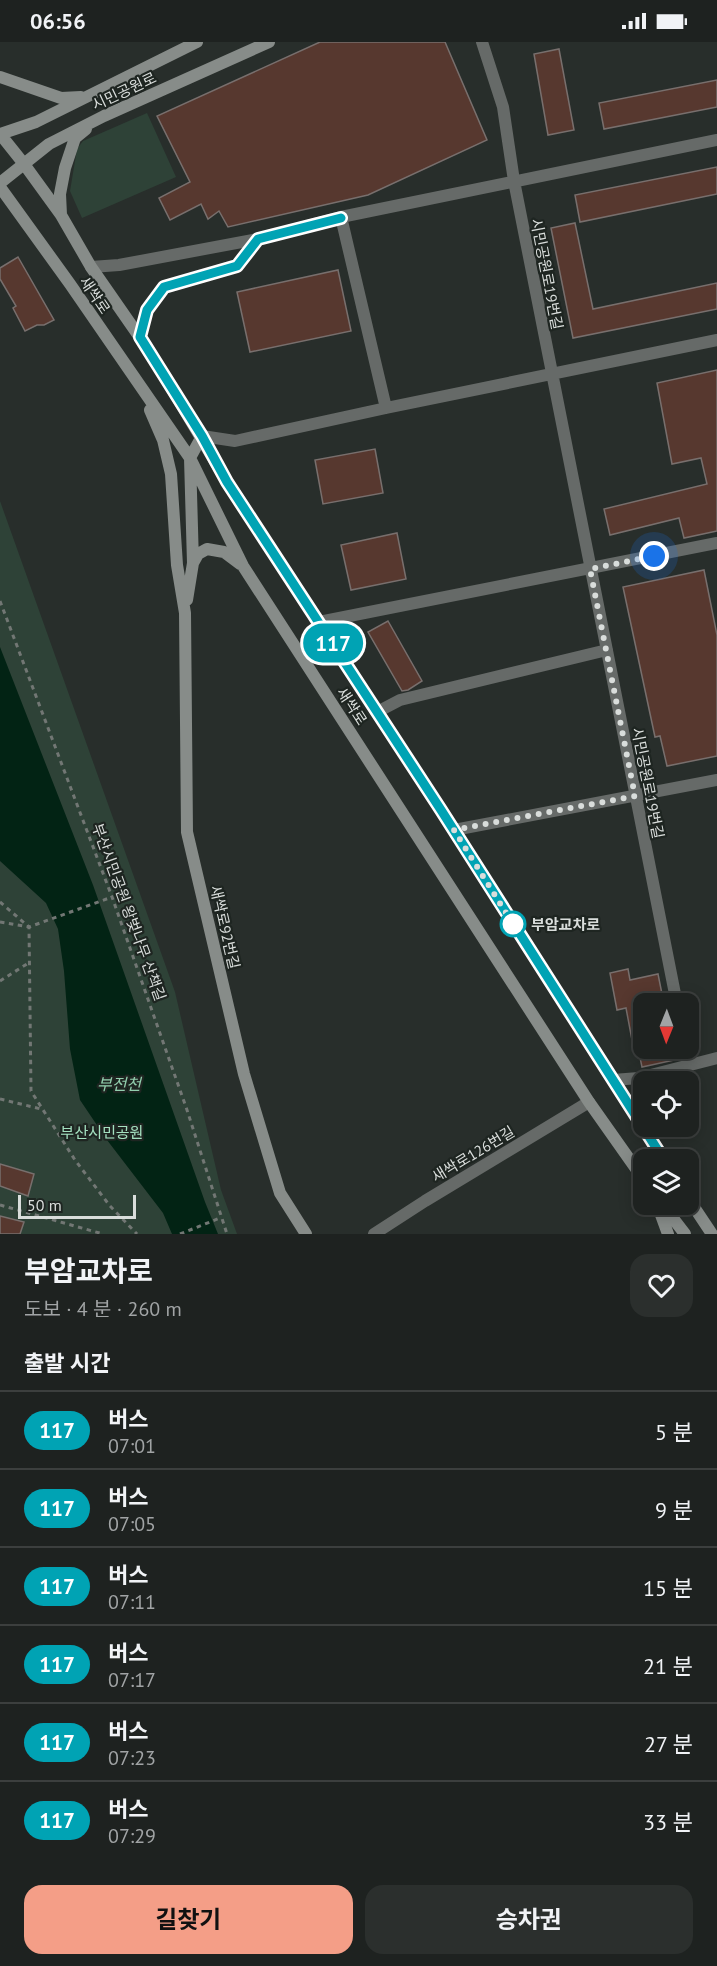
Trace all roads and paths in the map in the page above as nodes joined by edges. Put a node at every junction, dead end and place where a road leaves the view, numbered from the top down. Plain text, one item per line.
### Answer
1 (197, 42) edge
2 (269, 42) edge
3 (482, 42) edge
4 (0, 77) edge
5 (88, 97) junction
6 (104, 116) junction
7 (0, 134) edge
8 (717, 140) edge
9 (24, 164) junction
10 (514, 181) junction
11 (0, 183) edge
12 (0, 187) edge
13 (61, 216) junction
14 (341, 218) junction
15 (258, 239) junction
16 (91, 267) junction
17 (140, 337) junction
18 (717, 340) edge
19 (128, 369) junction
20 (552, 374) junction
21 (387, 408) junction
22 (202, 436) junction
23 (190, 458) junction
24 (717, 543) edge
25 (193, 564) junction
26 (243, 566) junction
27 (590, 569) junction
28 (0, 601) edge
29 (185, 613) junction
30 (319, 622) junction
31 (607, 650) junction
32 (377, 712) junction
33 (717, 780) edge
34 (635, 796) junction
35 (454, 830) junction
36 (112, 897) junction
37 (0, 902) edge
38 (0, 922) edge
39 (29, 927) junction
40 (30, 962) junction
41 (0, 981) edge
42 (674, 993) edge
43 (717, 1058) edge
44 (688, 1059) edge
45 (689, 1065) junction
46 (613, 1080) junction
47 (0, 1099) edge
48 (589, 1102) junction
49 (42, 1109) junction
50 (657, 1149) edge
51 (633, 1164) edge
52 (0, 1205) edge
53 (699, 1214) edge
54 (661, 1215) edge
55 (670, 1215) edge
56 (219, 1218) junction
57 (102, 1234) edge
58 (136, 1234) edge
59 (180, 1234) edge
60 (226, 1234) edge
61 (306, 1234) edge
62 (374, 1234) edge
63 (668, 1234) edge
64 (685, 1234) edge
65 (712, 1234) edge

1 - 5 main road, 시민공원로
2 - 6 main road, 시민공원로
3 - 10 street, 시민공원로19번길
4 - 5 main road
5 - 7 main road, 시민공원로
6 - 9 main road, 시민공원로
6 - 13 main road
7 - 9 main road, 새싹로
8 - 10 street
9 - 11 main road, 시민공원로
9 - 13 main road, 새싹로
10 - 14 street
10 - 20 street, 시민공원로19번길
12 - 19 main road, 새싹로
13 - 16 main road, 새싹로
14 - 15 street, 새싹로
14 - 21 street
15 - 16 street, 새싹로
15 - 17 main road
16 - 17 main road, 새싹로
17 - 22 main road, 새싹로
18 - 20 street
19 - 23 main road, 새싹로
19 - 29 main road, 새싹로92번길
20 - 21 street
20 - 27 street, 시민공원로19번길
21 - 22 street
22 - 23 main road
22 - 30 main road, 새싹로
23 - 25 main road, 새싹로92번길
23 - 26 main road, 새싹로
24 - 27 street
25 - 26 main road
25 - 29 main road, 새싹로92번길
26 - 48 main road, 새싹로
27 - 30 street
27 - 31 street, 시민공원로19번길
28 - 36 path, 부산시민공원 왕벚나무 산책길
29 - 61 main road, 새싹로92번길
30 - 32 main road, 새싹로
31 - 32 street
31 - 34 street, 시민공원로19번길
32 - 35 main road, 새싹로
33 - 34 street
34 - 35 street
34 - 42 street, 시민공원로19번길
35 - 46 main road, 새싹로
36 - 39 path
36 - 56 path, 부산시민공원 왕벚나무 산책길
37 - 39 path
38 - 39 path
39 - 40 path
40 - 41 path
40 - 49 path
43 - 45 street
44 - 45 street
45 - 46 street
46 - 50 main road, 새싹로
47 - 49 path
48 - 51 main road, 새싹로
48 - 62 street, 새싹로126번길
49 - 58 path
52 - 57 path
53 - 65 main road
54 - 63 main road
55 - 64 main road
56 - 59 path
56 - 60 path, 부산시민공원 왕벚나무 산책길

